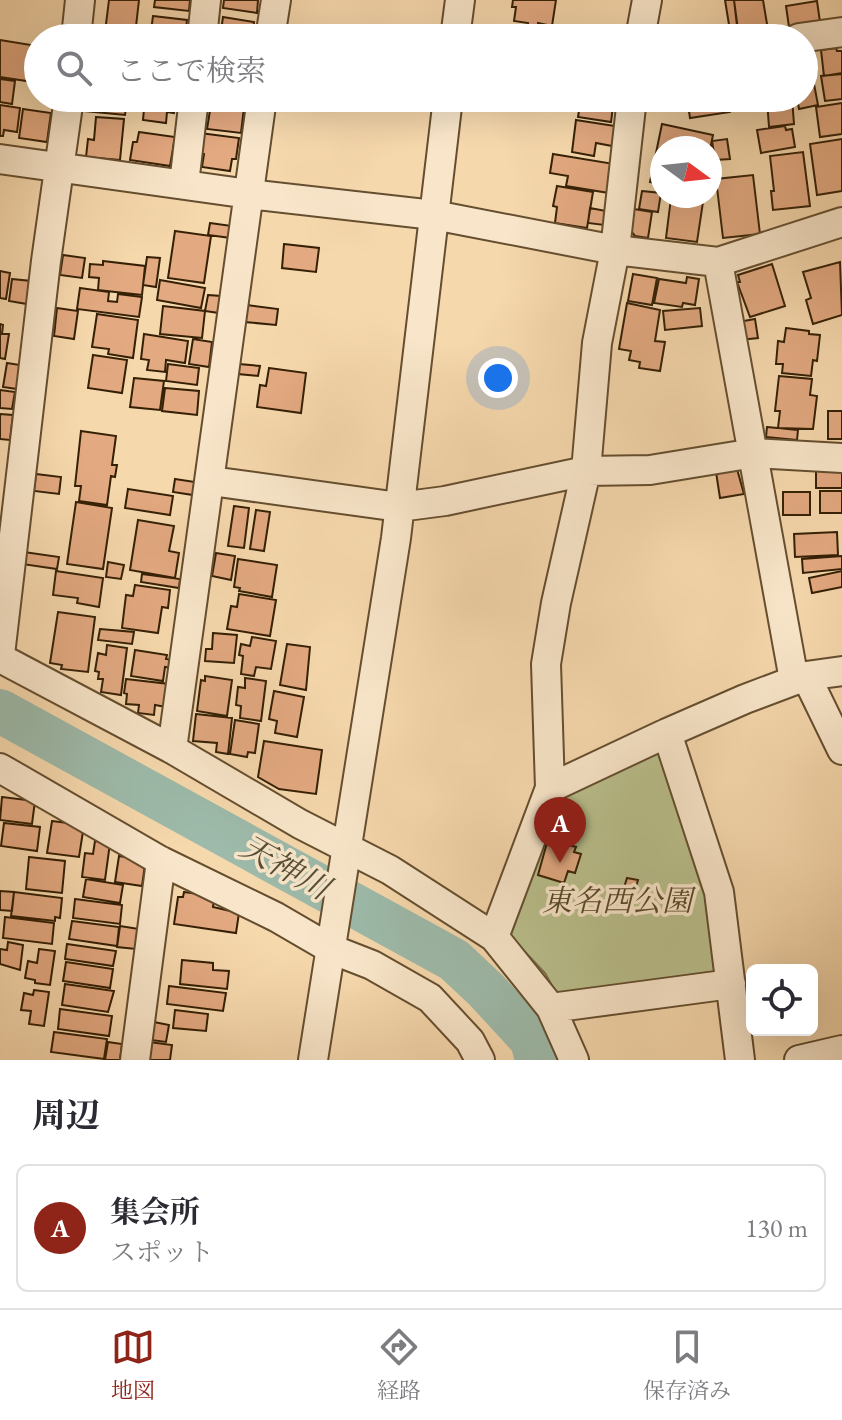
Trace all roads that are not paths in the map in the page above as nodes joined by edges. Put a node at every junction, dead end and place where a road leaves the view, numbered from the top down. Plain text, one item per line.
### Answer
1 (80, 0) edge
2 (206, 0) edge
3 (276, 0) edge
4 (460, 0) edge
5 (647, 0) edge
6 (77, 24) edge
7 (203, 24) edge
8 (272, 24) edge
9 (457, 24) edge
10 (643, 24) edge
11 (842, 32) edge
12 (818, 35) edge
13 (67, 112) edge
14 (192, 112) edge
15 (260, 112) edge
16 (446, 112) edge
17 (630, 112) edge
18 (0, 159) edge
19 (61, 166) junction
20 (184, 184) junction
21 (249, 194) junction
22 (434, 215) junction
23 (842, 222) edge
24 (615, 250) junction
25 (718, 262) junction
26 (754, 453) junction
27 (842, 458) edge
28 (586, 471) junction
29 (211, 481) junction
30 (399, 507) junction
31 (0, 657) edge
32 (842, 671) edge
33 (800, 678) junction
34 (667, 733) junction
35 (172, 749) junction
36 (842, 750) edge
37 (0, 768) edge
38 (550, 788) junction
39 (345, 854) junction
40 (161, 861) junction
41 (494, 937) junction
42 (331, 949) junction
43 (731, 984) junction
44 (551, 1008) junction
45 (842, 1050) edge
46 (135, 1060) edge
47 (313, 1060) edge
48 (480, 1060) edge
49 (574, 1060) edge
50 (740, 1060) edge
51 (799, 1060) edge

1 - 6 street
2 - 7 street
3 - 8 street
4 - 9 street
5 - 10 street
11 - 12 street
13 - 19 street
14 - 20 street
15 - 21 street
16 - 22 street
17 - 24 street
18 - 19 street
19 - 20 street
19 - 31 street
20 - 21 street
21 - 22 street
21 - 29 street
22 - 24 street
22 - 30 street
23 - 25 street
24 - 25 street
24 - 28 street
25 - 26 street
26 - 27 street
26 - 28 street
26 - 33 street
28 - 30 street
28 - 38 street
29 - 30 street
29 - 35 street
30 - 39 street
31 - 35 street
32 - 33 street
33 - 34 street
33 - 36 street
34 - 38 street
34 - 43 street
35 - 39 street
37 - 40 street
38 - 41 street
39 - 41 street
39 - 42 street
40 - 42 street
40 - 46 street
41 - 44 street
42 - 47 street
42 - 48 street
43 - 44 street
43 - 50 street
44 - 49 street
45 - 51 street

